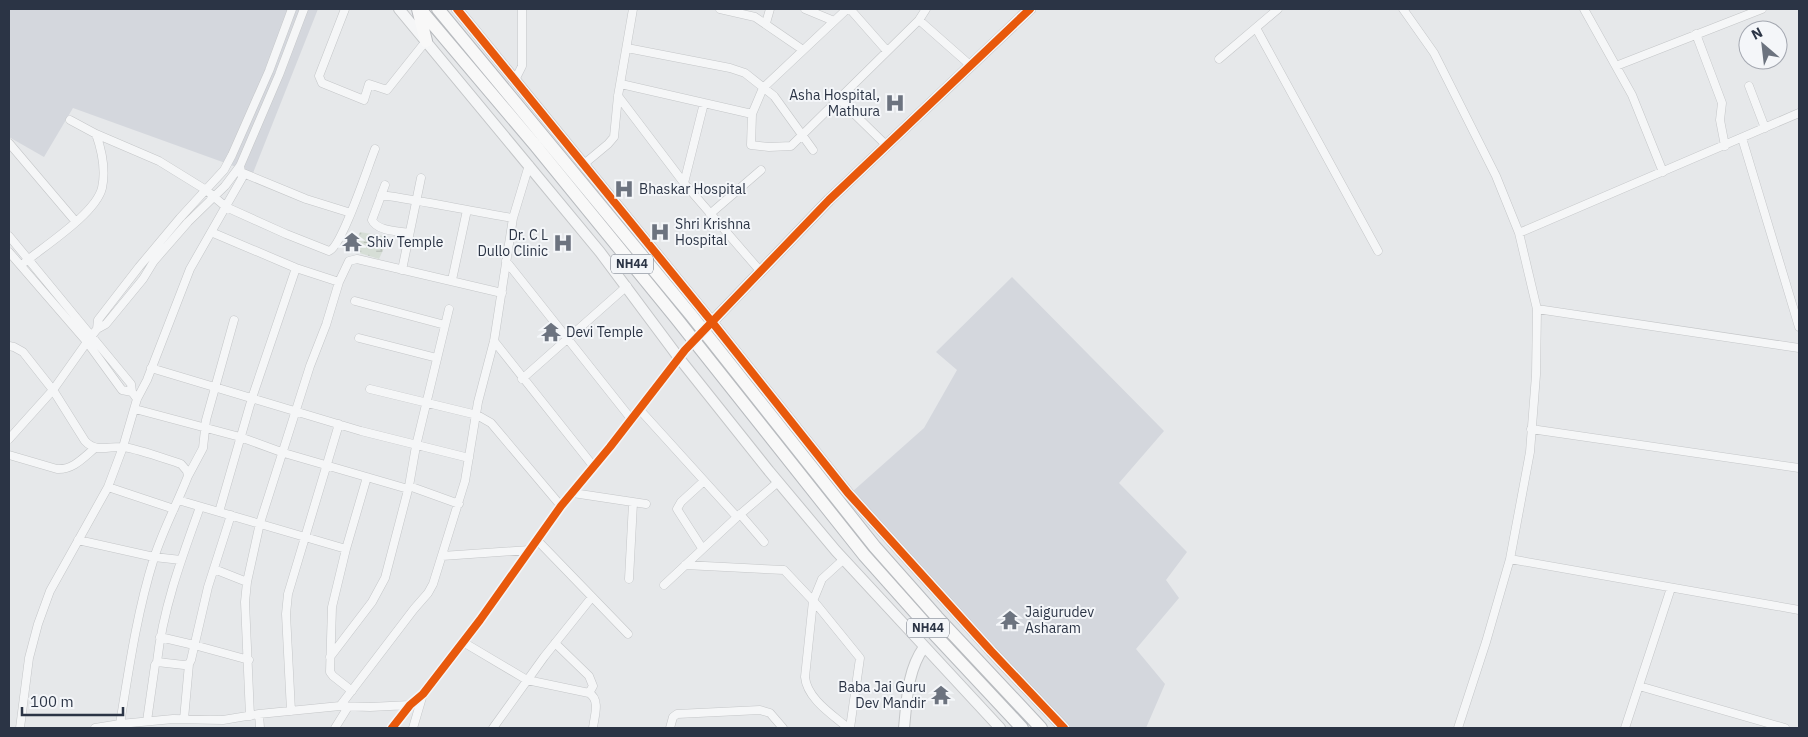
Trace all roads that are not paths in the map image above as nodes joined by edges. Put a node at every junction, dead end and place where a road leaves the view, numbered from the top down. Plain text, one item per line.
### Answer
1 (292, 9) edge
2 (304, 9) edge
3 (345, 9) edge
4 (399, 9) edge
5 (419, 9) edge
6 (438, 9) edge
7 (457, 9) edge
8 (522, 9) edge
9 (633, 9) edge
10 (720, 9) edge
11 (770, 9) edge
12 (805, 9) edge
13 (848, 9) edge
14 (926, 9) edge
15 (1030, 9) edge
16 (1278, 9) edge
17 (1403, 9) edge
18 (1584, 9) edge
19 (1762, 9) edge
20 (732, 10) edge
21 (919, 20) junction
22 (834, 21) junction
23 (766, 24) junction
24 (1256, 28) junction
25 (1696, 34) junction
26 (426, 41) junction
27 (627, 48) junction
28 (803, 50) junction
29 (887, 51) junction
30 (1220, 59) dead end
31 (970, 66) junction
32 (1616, 66) junction
33 (515, 80) junction
34 (621, 84) junction
35 (1749, 86) dead end
36 (762, 88) junction
37 (618, 96) junction
38 (839, 99) junction
39 (704, 103) junction
40 (254, 105) junction
41 (264, 110) junction
42 (1799, 113) edge
43 (752, 114) junction
44 (70, 120) dead end
45 (1765, 128) junction
46 (96, 134) junction
47 (802, 136) junction
48 (1742, 138) junction
49 (9, 143) edge
50 (886, 145) junction
51 (1725, 146) junction
52 (375, 150) dead end
53 (814, 150) dead end
54 (584, 164) junction
55 (529, 165) junction
56 (241, 169) junction
57 (761, 170) dead end
58 (1663, 172) junction
59 (421, 178) dead end
60 (684, 183) junction
61 (385, 184) dead end
62 (206, 190) junction
63 (381, 195) junction
64 (213, 196) junction
65 (416, 200) junction
66 (226, 207) junction
67 (467, 210) junction
68 (351, 213) junction
69 (710, 214) junction
70 (513, 218) junction
71 (76, 222) junction
72 (212, 232) junction
73 (409, 233) junction
74 (1519, 233) junction
75 (9, 236) edge
76 (1378, 251) dead end
77 (9, 252) edge
78 (28, 260) junction
79 (506, 261) junction
80 (20, 266) junction
81 (296, 268) junction
82 (402, 270) junction
83 (761, 272) junction
84 (130, 280) junction
85 (452, 280) junction
86 (339, 282) junction
87 (138, 285) junction
88 (626, 286) junction
89 (502, 293) junction
90 (355, 301) dead end
91 (1537, 309) junction
92 (449, 310) dead end
93 (234, 320) dead end
94 (710, 323) junction
95 (446, 324) junction
96 (1799, 327) edge
97 (92, 335) junction
98 (360, 338) dead end
99 (494, 340) junction
100 (567, 340) junction
101 (9, 346) edge
102 (1799, 348) edge
103 (682, 354) junction
104 (437, 358) junction
105 (151, 368) junction
106 (522, 379) junction
107 (215, 388) junction
108 (370, 389) dead end
109 (53, 390) junction
110 (134, 395) junction
111 (252, 398) junction
112 (427, 402) junction
113 (135, 409) junction
114 (640, 410) junction
115 (297, 412) junction
116 (477, 415) junction
117 (632, 420) junction
118 (339, 424) junction
119 (205, 428) junction
120 (1531, 429) junction
121 (240, 438) junction
122 (9, 439) edge
123 (416, 446) junction
124 (123, 447) junction
125 (95, 448) junction
126 (284, 453) junction
127 (9, 456) edge
128 (470, 458) junction
129 (325, 465) junction
130 (594, 467) junction
131 (1799, 468) edge
132 (188, 476) junction
133 (367, 477) junction
134 (704, 481) junction
135 (778, 482) junction
136 (108, 488) junction
137 (408, 488) junction
138 (573, 493) junction
139 (178, 500) junction
140 (633, 503) junction
141 (459, 504) junction
142 (646, 504) dead end
143 (560, 506) junction
144 (200, 507) junction
145 (174, 508) junction
146 (219, 512) junction
147 (231, 515) junction
148 (738, 515) junction
149 (260, 523) junction
150 (304, 535) junction
151 (78, 540) junction
152 (536, 540) junction
153 (764, 542) dead end
154 (346, 548) junction
155 (702, 548) junction
156 (530, 550) junction
157 (442, 556) junction
158 (154, 557) junction
159 (844, 559) junction
160 (1510, 559) junction
161 (181, 560) junction
162 (685, 565) junction
163 (214, 569) junction
164 (629, 579) dead end
165 (247, 582) junction
166 (664, 585) dead end
167 (1671, 588) junction
168 (592, 597) junction
169 (813, 601) junction
170 (1799, 610) edge
171 (628, 634) dead end
172 (160, 637) junction
173 (463, 642) junction
174 (555, 642) junction
175 (194, 644) junction
176 (924, 648) junction
177 (330, 657) junction
178 (249, 660) junction
179 (157, 662) junction
180 (189, 664) junction
181 (527, 680) junction
182 (1639, 686) junction
183 (352, 691) junction
184 (589, 693) junction
185 (423, 694) junction
186 (410, 705) junction
187 (344, 706) junction
188 (291, 711) junction
189 (259, 714) junction
190 (250, 716) junction
191 (173, 719) junction
192 (184, 719) junction
193 (223, 720) junction
194 (147, 721) junction
195 (120, 724) junction
196 (20, 728) edge
197 (96, 728) edge
198 (174, 728) edge
199 (222, 728) edge
200 (260, 728) edge
201 (336, 728) edge
202 (392, 728) edge
203 (413, 728) edge
204 (493, 728) edge
205 (593, 728) edge
206 (670, 728) edge
207 (783, 728) edge
208 (849, 728) edge
209 (904, 728) edge
210 (1000, 728) edge
211 (1022, 728) edge
212 (1040, 728) edge
213 (1064, 728) edge
214 (1458, 728) edge
215 (1625, 728) edge
216 (1785, 728) edge

1 - 40 street
2 - 41 street
3 - 26 street
4 - 26 street
5 - 26 highway
5 - 211 highway, NH44
6 - 212 highway, NH44
7 - 33 street
8 - 33 street
9 - 27 street
10 - 20 street
11 - 23 street
12 - 22 street
13 - 22 street
13 - 29 street
14 - 21 street
15 - 31 street
16 - 24 street
17 - 74 street
18 - 32 street
19 - 25 street
20 - 23 street
21 - 29 street
21 - 31 street
22 - 28 street
23 - 28 street
24 - 30 street
24 - 76 street
25 - 32 street
25 - 51 street
26 - 55 street
27 - 34 street
27 - 36 street
28 - 36 street
29 - 38 street
31 - 50 street
32 - 58 street
33 - 54 street
34 - 37 street
34 - 39 street
35 - 45 street
36 - 43 street
36 - 47 street
37 - 54 street
37 - 60 street
38 - 47 street
38 - 50 street
39 - 43 street
39 - 60 street
40 - 41 street
40 - 62 street
41 - 56 street
42 - 45 street
43 - 47 street
44 - 46 street
45 - 48 street
46 - 62 street
46 - 71 street
47 - 53 street
48 - 51 street
48 - 96 street
49 - 71 street
50 - 83 street
51 - 58 street
52 - 68 street
54 - 94 street
55 - 70 street
55 - 88 street
56 - 64 street
56 - 66 street
56 - 68 street
57 - 69 street
58 - 74 street
59 - 65 street
60 - 69 street
61 - 63 street
62 - 64 street
62 - 84 street
63 - 65 street
63 - 73 street
64 - 66 street
64 - 87 street
65 - 67 street
65 - 73 street
66 - 68 street
66 - 72 street
67 - 70 street
67 - 85 street
69 - 83 street
70 - 79 street
71 - 78 street
72 - 81 street
72 - 105 street
73 - 82 street
74 - 91 street
75 - 78 street
77 - 80 street
78 - 80 street
78 - 97 street
79 - 89 street
79 - 100 street
80 - 97 street
81 - 86 street
81 - 111 street
82 - 85 street
82 - 86 street
83 - 94 street
84 - 87 street
84 - 97 street
85 - 89 street
86 - 115 street
87 - 97 street
88 - 100 street
88 - 103 street
89 - 99 street
90 - 95 street
91 - 102 street
91 - 120 street
92 - 95 street
93 - 107 street
94 - 213 street
95 - 104 street
97 - 109 street
97 - 110 street
98 - 104 street
99 - 106 street
99 - 116 street
100 - 106 street
100 - 117 street
101 - 109 street
103 - 114 street
103 - 135 street
104 - 112 street
105 - 107 street
105 - 110 street
106 - 130 street
107 - 111 street
107 - 119 street
108 - 112 street
109 - 122 street
109 - 125 street
110 - 113 street
111 - 115 street
111 - 121 street
112 - 116 street
112 - 123 street
113 - 119 street
113 - 124 street
114 - 117 street
114 - 134 street
115 - 118 street
115 - 126 street
116 - 128 street
116 - 143 street
117 - 130 street
118 - 123 street
118 - 129 street
119 - 121 street
119 - 132 street
120 - 131 street
120 - 160 street
121 - 126 street
121 - 146 street
123 - 128 street
123 - 137 street
124 - 125 street
124 - 132 street
124 - 136 street
125 - 127 street
126 - 129 street
126 - 149 street
128 - 141 street
129 - 133 street
129 - 150 street
130 - 138 street
132 - 139 street
133 - 137 street
133 - 154 street
134 - 148 street
134 - 155 street
135 - 148 street
135 - 159 street
136 - 145 street
136 - 151 street
137 - 141 street
137 - 177 street
138 - 140 street
138 - 143 street
139 - 144 street
139 - 145 street
140 - 142 street
140 - 164 street
141 - 157 street
143 - 152 street
144 - 146 street
144 - 161 street
145 - 158 street
146 - 147 street
147 - 149 street
147 - 163 street
148 - 153 street
148 - 155 street
149 - 150 street
149 - 165 street
150 - 154 street
150 - 188 street
151 - 158 street
151 - 196 street
152 - 156 street
152 - 168 street
154 - 177 street
155 - 162 street
156 - 157 street
156 - 173 street
157 - 183 street
158 - 161 street
158 - 195 street
159 - 169 street
159 - 176 street
160 - 167 street
160 - 214 street
161 - 172 street
162 - 166 street
162 - 169 street
163 - 165 street
163 - 175 street
165 - 178 street
167 - 170 street
167 - 182 street
168 - 171 street
168 - 174 street
169 - 208 street
169 - 208 street
172 - 175 street
172 - 179 street
173 - 181 street
173 - 185 street
174 - 181 street
174 - 184 street
175 - 178 street
175 - 180 street
176 - 209 street
176 - 210 street
177 - 183 street
178 - 190 street
179 - 180 street
179 - 194 street
180 - 192 street
181 - 184 street
181 - 204 street
182 - 215 street
182 - 216 street
183 - 187 street
184 - 205 street
185 - 186 street
185 - 203 street
186 - 187 street
186 - 202 street
187 - 188 street
187 - 201 street
188 - 189 street
189 - 190 street
189 - 200 street
190 - 193 street
191 - 192 street
191 - 194 street
191 - 198 street
192 - 193 street
193 - 199 street
194 - 195 street
195 - 197 street
206 - 207 street

